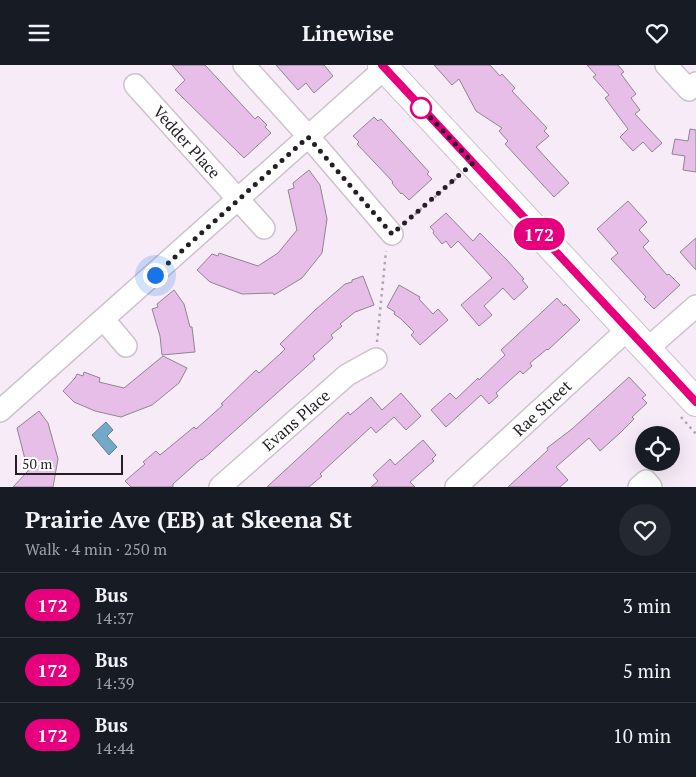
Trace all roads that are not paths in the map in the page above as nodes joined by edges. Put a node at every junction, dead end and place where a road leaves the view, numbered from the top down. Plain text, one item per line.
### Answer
1 (244, 65) edge
2 (666, 65) edge
3 (384, 67) edge
4 (135, 85) dead end
5 (692, 86) edge
6 (308, 137) junction
7 (239, 199) junction
8 (264, 228) dead end
9 (392, 234) road end
10 (696, 306) edge
11 (104, 320) junction
12 (628, 329) junction
13 (126, 346) dead end
14 (648, 349) junction
15 (376, 359) road end
16 (696, 402) edge
17 (0, 411) edge
18 (220, 487) edge
19 (456, 487) edge
20 (639, 487) edge
21 (651, 487) edge

1 - 6 street
2 - 5 street
3 - 6 street
3 - 12 main road
4 - 7 street, Vedder Place
6 - 7 street
6 - 9 street
7 - 8 street, Vedder Place
7 - 11 street
10 - 14 street
11 - 13 street
11 - 17 street
12 - 14 main road
12 - 19 street, Rae Street
14 - 16 main road
15 - 18 street, Evans Place
20 - 21 street

